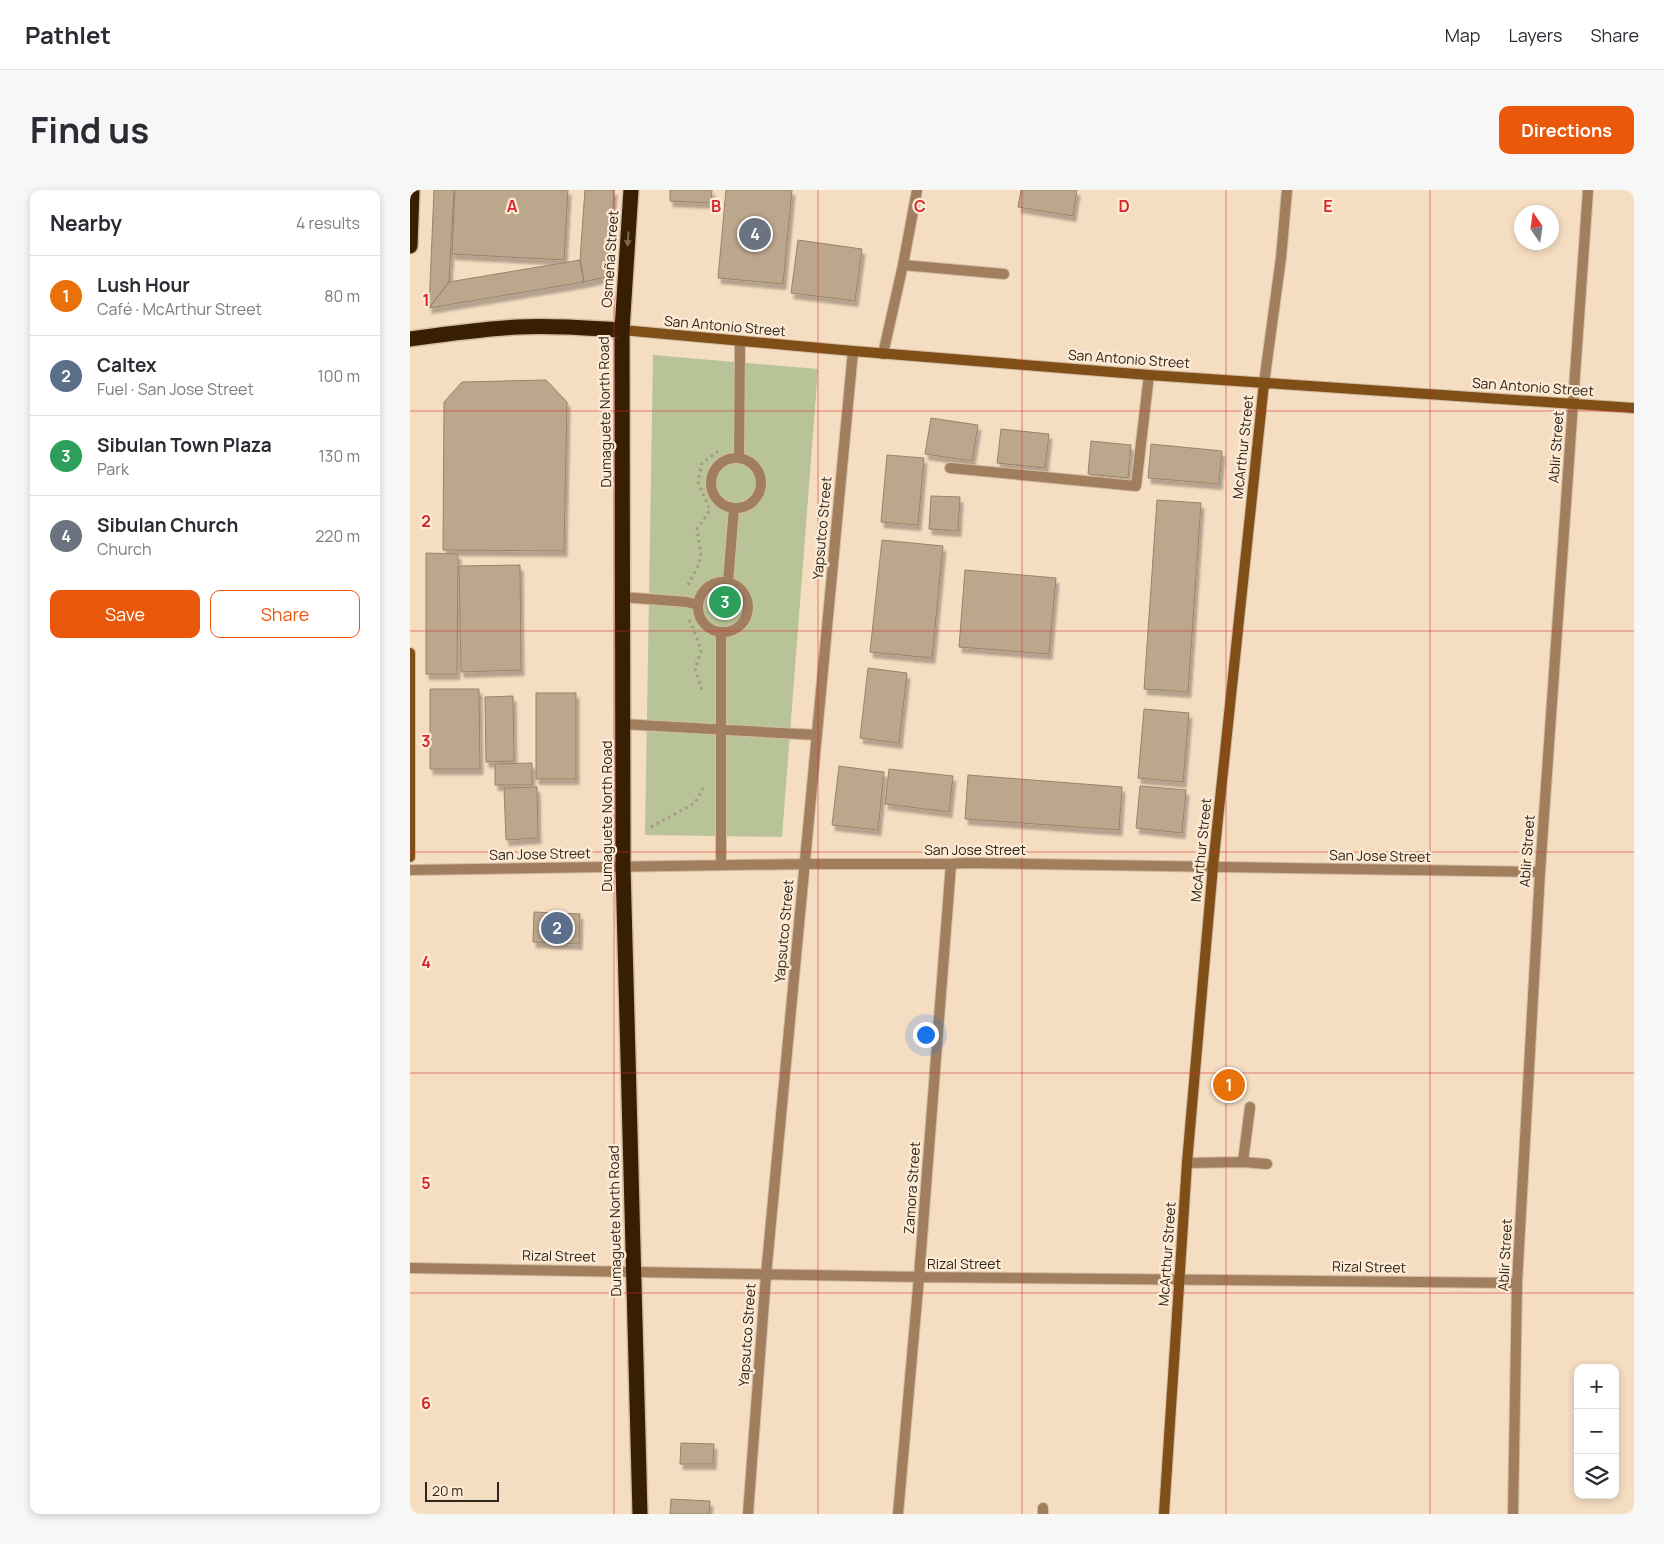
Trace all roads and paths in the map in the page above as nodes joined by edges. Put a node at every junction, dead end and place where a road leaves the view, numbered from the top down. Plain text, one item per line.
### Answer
1 (412, 190) edge
2 (631, 190) edge
3 (917, 190) edge
4 (1287, 190) edge
5 (1588, 190) edge
6 (410, 246) edge
7 (903, 265) junction
8 (1004, 274) dead end
9 (622, 330) junction
10 (410, 339) edge
11 (740, 340) junction
12 (853, 351) junction
13 (883, 354) junction
14 (1149, 375) junction
15 (1264, 383) junction
16 (1573, 404) junction
17 (1634, 408) edge
18 (739, 445) junction
19 (739, 458) junction
20 (950, 468) dead end
21 (734, 508) junction
22 (728, 582) junction
23 (622, 597) junction
24 (687, 602) junction
25 (698, 605) junction
26 (721, 632) junction
27 (410, 653) edge
28 (704, 695) dead end
29 (410, 719) edge
30 (622, 724) junction
31 (721, 730) junction
32 (817, 735) junction
33 (706, 781) dead end
34 (651, 828) dead end
35 (410, 857) edge
36 (804, 864) junction
37 (951, 864) junction
38 (721, 865) junction
39 (623, 866) junction
40 (1213, 866) junction
41 (410, 870) edge
42 (1540, 872) junction
43 (1250, 1107) dead end
44 (1242, 1162) junction
45 (1187, 1163) junction
46 (1267, 1164) dead end
47 (410, 1268) edge
48 (632, 1271) junction
49 (766, 1275) junction
50 (919, 1277) junction
51 (1178, 1279) junction
52 (1517, 1283) junction
53 (640, 1514) edge
54 (748, 1514) edge
55 (898, 1514) edge
56 (1164, 1514) edge
57 (1513, 1514) edge

1 - 6 highway
2 -> 9 highway, Osmeña Street
3 - 7 street
4 - 15 street, McArthur Street
5 - 16 street, Ablir Street
7 - 8 street
7 - 13 street
9 - 10 highway, Dumaguete North Road
9 - 11 street, San Antonio Street
9 - 23 highway, Dumaguete North Road
11 - 12 street, San Antonio Street
11 - 18 street
12 - 13 street, San Antonio Street
12 - 32 street, Yapsutco Street
13 - 14 street, San Antonio Street
14 - 15 street, San Antonio Street
14 - 20 street
15 - 16 street, San Antonio Street
15 - 40 street, McArthur Street
16 - 17 street, San Antonio Street
16 - 42 street, Ablir Street
18 - 19 street
18 - 24 path
19 - 21 street
19 - 21 street
21 - 22 street
22 - 25 street
22 - 26 street
23 - 24 street
23 - 30 highway, Dumaguete North Road
24 - 25 street
24 - 28 path
25 - 26 street
26 - 31 street
27 - 29 street
29 - 35 street
30 - 31 street
30 - 39 highway, Dumaguete North Road
31 - 32 street
31 - 38 street
32 - 36 street, Yapsutco Street
33 - 34 path
36 - 37 street, San Jose Street
36 - 38 street, San Jose Street
36 - 49 street, Yapsutco Street
37 - 40 street, San Jose Street
37 - 50 street, Zamora Street
38 - 39 street, San Jose Street
39 - 41 street, San Jose Street
39 - 48 highway, Dumaguete North Road
40 - 42 street, San Jose Street
40 - 45 street, McArthur Street
42 - 52 street, Ablir Street
43 - 44 street
44 - 45 street
44 - 46 street
45 - 51 street, McArthur Street
47 - 48 street, Rizal Street
48 - 49 street, Rizal Street
48 - 53 highway, Dumaguete North Road
49 - 50 street, Rizal Street
49 - 54 street, Yapsutco Street
50 - 51 street, Rizal Street
50 - 55 street, Zamora Street
51 - 52 street, Rizal Street
51 - 56 street, McArthur Street
52 - 57 street, Ablir Street

